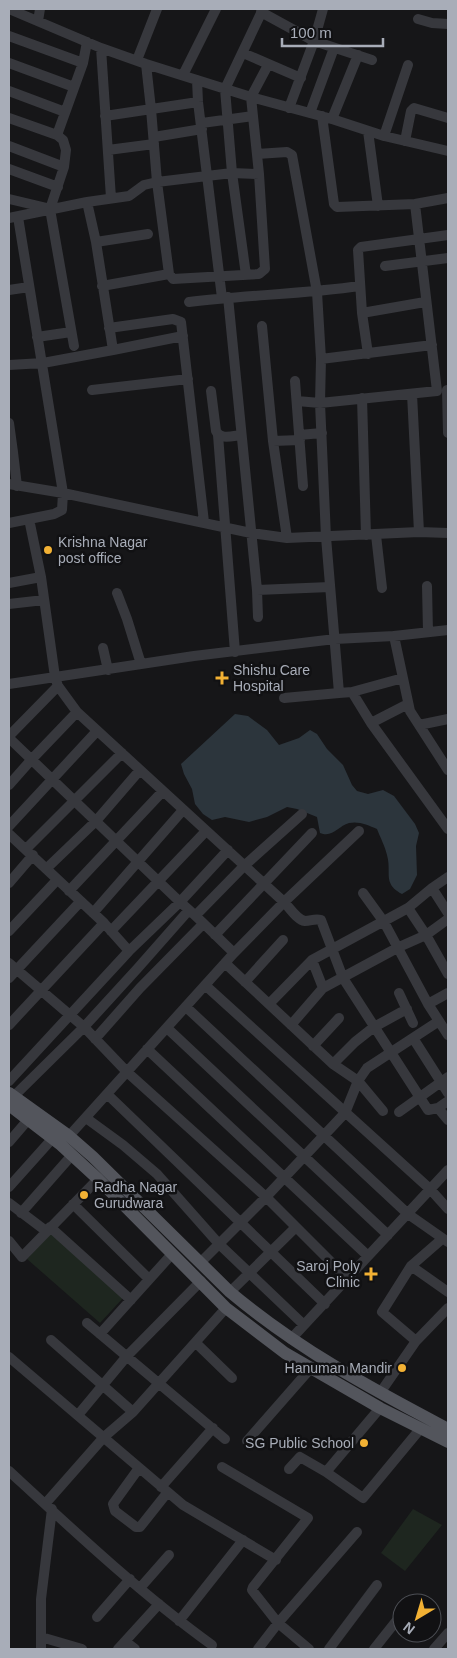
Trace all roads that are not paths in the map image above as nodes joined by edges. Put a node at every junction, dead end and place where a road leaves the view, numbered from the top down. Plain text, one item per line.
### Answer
1 (9, 9) edge
2 (40, 9) edge
3 (158, 9) edge
4 (216, 9) edge
5 (324, 9) edge
6 (262, 10) edge
7 (418, 19) dead end
8 (38, 20) junction
9 (448, 24) edge
10 (9, 36) edge
11 (314, 41) junction
12 (88, 42) junction
13 (101, 48) junction
14 (334, 48) junction
15 (243, 53) junction
16 (358, 55) junction
17 (372, 60) dead end
18 (142, 62) junction
19 (9, 63) edge
20 (83, 63) junction
21 (268, 65) junction
22 (408, 65) dead end
23 (182, 75) junction
24 (301, 78) junction
25 (197, 80) junction
26 (74, 87) junction
27 (225, 89) junction
28 (9, 91) edge
29 (251, 97) junction
30 (198, 102) junction
31 (289, 108) junction
32 (151, 109) junction
33 (65, 112) junction
34 (310, 113) junction
35 (105, 116) junction
36 (253, 116) junction
37 (327, 117) junction
38 (9, 118) edge
39 (448, 118) edge
40 (229, 119) junction
41 (202, 126) junction
42 (368, 130) junction
43 (57, 135) junction
44 (384, 136) junction
45 (154, 140) junction
46 (405, 141) junction
47 (9, 146) edge
48 (108, 150) junction
49 (448, 151) edge
50 (257, 154) junction
51 (64, 167) junction
52 (9, 169) edge
53 (232, 174) junction
54 (259, 174) junction
55 (206, 176) junction
56 (157, 182) junction
57 (58, 187) junction
58 (9, 198) edge
59 (111, 198) junction
60 (448, 198) edge
61 (87, 202) junction
62 (415, 204) junction
63 (378, 206) junction
64 (50, 209) junction
65 (13, 217) edge
66 (148, 234) dead end
67 (448, 235) edge
68 (419, 239) junction
69 (96, 242) junction
70 (448, 258) edge
71 (420, 262) junction
72 (385, 266) dead end
73 (169, 274) junction
74 (246, 274) junction
75 (219, 277) junction
76 (102, 286) junction
77 (360, 286) junction
78 (29, 287) junction
79 (9, 290) edge
80 (317, 292) junction
81 (225, 298) junction
82 (189, 302) dead end
83 (425, 302) junction
84 (362, 313) junction
85 (262, 326) dead end
86 (109, 328) junction
87 (71, 332) junction
88 (183, 336) junction
89 (37, 337) junction
90 (432, 345) junction
91 (74, 346) dead end
92 (112, 350) junction
93 (368, 354) junction
94 (321, 358) junction
95 (43, 363) junction
96 (9, 365) edge
97 (188, 379) junction
98 (295, 380) dead end
99 (92, 390) dead end
100 (444, 390) edge
101 (211, 391) dead end
102 (412, 394) junction
103 (362, 398) junction
104 (297, 402) junction
105 (320, 403) junction
106 (9, 423) edge
107 (322, 432) junction
108 (448, 433) edge
109 (218, 435) junction
110 (240, 435) junction
111 (299, 438) junction
112 (273, 441) junction
113 (11, 451) edge
114 (13, 485) edge
115 (303, 486) dead end
116 (63, 493) junction
117 (29, 519) junction
118 (204, 522) junction
119 (9, 523) edge
120 (226, 528) junction
121 (419, 532) junction
122 (448, 532) edge
123 (251, 533) junction
124 (371, 535) junction
125 (326, 537) junction
126 (288, 538) junction
127 (41, 577) junction
128 (9, 583) edge
129 (427, 586) dead end
130 (330, 587) junction
131 (382, 588) dead end
132 (257, 590) junction
133 (117, 592) dead end
134 (44, 600) junction
135 (9, 604) edge
136 (258, 617) dead end
137 (448, 630) edge
138 (428, 632) junction
139 (394, 636) junction
140 (335, 638) junction
141 (103, 648) dead end
142 (235, 652) junction
143 (141, 664) junction
144 (108, 670) junction
145 (403, 678) junction
146 (56, 681) junction
147 (9, 684) edge
148 (352, 692) junction
149 (340, 693) junction
150 (284, 698) dead end
151 (408, 704) junction
152 (77, 712) junction
153 (448, 719) edge
154 (371, 723) junction
155 (419, 725) junction
156 (97, 731) junction
157 (9, 737) edge
158 (122, 753) junction
159 (32, 759) junction
160 (140, 770) junction
161 (448, 770) edge
162 (52, 779) junction
163 (9, 786) edge
164 (163, 791) junction
165 (75, 800) junction
166 (183, 810) junction
167 (302, 814) dead end
168 (96, 820) junction
169 (448, 829) edge
170 (206, 830) junction
171 (359, 831) dead end
172 (312, 833) dead end
173 (9, 834) edge
174 (117, 841) junction
175 (228, 850) junction
176 (29, 852) junction
177 (137, 861) junction
178 (244, 866) junction
179 (47, 868) junction
180 (448, 877) edge
181 (57, 880) junction
182 (158, 881) junction
183 (9, 882) edge
184 (263, 883) junction
185 (432, 888) junction
186 (69, 891) junction
187 (363, 893) dead end
188 (80, 902) junction
189 (180, 902) junction
190 (284, 902) junction
191 (408, 908) junction
192 (192, 912) junction
193 (93, 913) junction
194 (448, 913) edge
195 (448, 919) edge
196 (384, 922) junction
197 (203, 924) junction
198 (108, 927) junction
199 (9, 931) edge
200 (215, 935) junction
201 (426, 935) junction
202 (283, 940) dead end
203 (399, 947) junction
204 (331, 949) junction
205 (129, 951) junction
206 (234, 953) junction
207 (312, 960) junction
208 (9, 963) edge
209 (225, 963) junction
210 (17, 970) junction
211 (448, 974) edge
212 (9, 978) edge
213 (343, 978) junction
214 (245, 982) junction
215 (205, 985) junction
216 (323, 988) junction
217 (40, 991) junction
218 (399, 993) dead end
219 (448, 993) edge
220 (269, 1004) junction
221 (428, 1004) junction
222 (186, 1006) junction
223 (407, 1009) junction
224 (71, 1016) junction
225 (339, 1018) dead end
226 (439, 1021) junction
227 (413, 1023) dead end
228 (9, 1025) edge
229 (291, 1025) junction
230 (84, 1027) junction
231 (166, 1028) junction
232 (374, 1028) junction
233 (448, 1036) edge
234 (413, 1038) junction
235 (95, 1039) junction
236 (313, 1046) junction
237 (147, 1050) junction
238 (391, 1052) junction
239 (333, 1064) junction
240 (127, 1072) junction
241 (445, 1079) edge
242 (9, 1081) edge
243 (358, 1081) junction
244 (448, 1093) edge
245 (107, 1094) junction
246 (419, 1097) junction
247 (10, 1099) edge
248 (448, 1101) edge
249 (438, 1108) junction
250 (383, 1111) dead end
251 (399, 1112) dead end
252 (344, 1113) junction
253 (86, 1118) junction
254 (448, 1120) edge
255 (28, 1121) junction
256 (324, 1135) junction
257 (69, 1136) junction
258 (52, 1139) junction
259 (9, 1142) edge
260 (72, 1155) junction
261 (304, 1157) junction
262 (448, 1170) edge
263 (98, 1178) junction
264 (284, 1178) junction
265 (9, 1187) edge
266 (430, 1189) junction
267 (266, 1197) junction
268 (9, 1203) edge
269 (73, 1204) junction
270 (448, 1208) edge
271 (21, 1213) junction
272 (408, 1214) junction
273 (242, 1222) junction
274 (296, 1227) junction
275 (48, 1229) junction
276 (388, 1235) junction
277 (9, 1241) edge
278 (445, 1241) edge
279 (219, 1244) junction
280 (271, 1251) junction
281 (172, 1254) junction
282 (368, 1256) junction
283 (200, 1263) junction
284 (410, 1266) junction
285 (249, 1274) junction
286 (347, 1278) junction
287 (150, 1280) junction
288 (201, 1281) junction
289 (230, 1292) junction
290 (448, 1292) edge
291 (131, 1300) junction
292 (325, 1304) junction
293 (226, 1308) junction
294 (448, 1308) edge
295 (87, 1322) dead end
296 (304, 1325) junction
297 (100, 1334) junction
298 (291, 1339) junction
299 (51, 1340) dead end
300 (416, 1341) junction
301 (196, 1343) junction
302 (127, 1356) junction
303 (12, 1360) edge
304 (311, 1368) junction
305 (9, 1371) edge
306 (232, 1378) dead end
307 (159, 1383) junction
308 (102, 1386) junction
309 (380, 1393) junction
310 (380, 1408) junction
311 (133, 1412) junction
312 (78, 1415) junction
313 (213, 1428) junction
314 (421, 1428) junction
315 (448, 1429) edge
316 (104, 1437) junction
317 (225, 1439) dead end
318 (248, 1441) dead end
319 (448, 1442) edge
320 (222, 1467) dead end
321 (139, 1468) junction
322 (288, 1469) dead end
323 (9, 1471) edge
324 (326, 1472) junction
325 (164, 1490) junction
326 (48, 1507) junction
327 (357, 1532) dead end
328 (243, 1540) junction
329 (169, 1555) dead end
330 (276, 1560) junction
331 (130, 1579) junction
332 (377, 1585) dead end
333 (140, 1588) junction
334 (159, 1604) junction
335 (97, 1617) dead end
336 (179, 1621) junction
337 (278, 1623) junction
338 (392, 1626) edge
339 (448, 1633) edge
340 (41, 1637) junction
341 (122, 1646) edge
342 (214, 1648) edge
343 (41, 1649) edge
344 (82, 1649) edge
345 (135, 1649) edge
346 (258, 1649) edge
347 (309, 1649) edge
348 (329, 1649) edge
349 (374, 1649) edge
350 (434, 1649) edge

1 - 8 street
2 - 8 street
3 - 18 street
4 - 23 street
5 - 11 street
6 - 11 street
6 - 15 street
7 - 9 street
8 - 12 street
10 - 20 street
11 - 14 street
11 - 24 street
12 - 13 street
12 - 20 street
13 - 18 street
13 - 35 street
14 - 16 street
14 - 34 street
15 - 21 street
15 - 27 street
16 - 17 street
16 - 37 street
18 - 23 street
18 - 32 street
19 - 26 street
20 - 26 street
21 - 24 street
21 - 29 street
22 - 44 street
23 - 25 street
24 - 31 street
25 - 27 street
25 - 30 street
26 - 33 street
27 - 29 street
27 - 40 street
28 - 33 street
29 - 31 street
29 - 36 street
30 - 32 street
30 - 41 street
31 - 34 street
32 - 35 street
32 - 45 street
33 - 43 street
34 - 37 street
35 - 48 street
36 - 40 street
36 - 50 street
37 - 42 street
37 - 63 street
38 - 43 street
39 - 46 street
40 - 41 street
40 - 53 street
41 - 45 street
41 - 55 street
42 - 44 street
42 - 63 street
43 - 51 street
44 - 46 street
45 - 48 street
45 - 56 street
46 - 49 street
47 - 51 street
48 - 59 street
50 - 54 street
50 - 80 street
51 - 57 street
52 - 57 street
53 - 54 street
53 - 55 street
53 - 74 street
54 - 74 street
55 - 56 street
55 - 75 street
56 - 59 street
56 - 73 street
57 - 64 street
58 - 64 street
59 - 61 street
60 - 62 street
61 - 64 street
61 - 69 street
62 - 63 street
62 - 68 street
64 - 65 street
64 - 87 street
65 - 78 street
66 - 69 street
67 - 68 street
68 - 71 street
68 - 77 street
69 - 76 street
70 - 71 street
71 - 72 street
71 - 83 street
73 - 75 street
73 - 76 street
74 - 75 street
75 - 81 street
76 - 86 street
77 - 80 street
77 - 84 street
78 - 79 street
78 - 89 street
80 - 81 street
80 - 94 street
81 - 82 street
81 - 110 street
83 - 84 street
83 - 90 street
84 - 93 street
85 - 112 street
86 - 88 street
86 - 92 street
87 - 89 street
87 - 91 street
88 - 92 street
88 - 97 street
89 - 95 street
90 - 93 street
90 - 100 street
92 - 95 street
93 - 94 street
94 - 105 street
95 - 96 street
95 - 116 street
97 - 99 street
97 - 118 street
98 - 104 street
100 - 102 street
100 - 108 street
101 - 109 street
102 - 103 street
102 - 121 street
103 - 105 street
103 - 124 street
104 - 105 street
104 - 111 street
105 - 107 street
106 - 113 street
107 - 111 street
107 - 125 street
109 - 110 street
109 - 120 street
110 - 123 street
111 - 112 street
111 - 115 street
112 - 126 street
113 - 114 street
114 - 116 street
116 - 117 street
116 - 118 street
117 - 119 street
117 - 127 street
118 - 120 street
120 - 123 street
120 - 142 street
121 - 122 street
121 - 124 street
123 - 126 street
123 - 132 street
124 - 125 street
124 - 131 street
125 - 126 street
125 - 130 street
127 - 128 street
127 - 134 street
129 - 138 street
130 - 132 street
130 - 140 street
132 - 136 street
133 - 143 street
134 - 135 street
134 - 146 street
137 - 138 street
138 - 139 street
139 - 140 street
139 - 145 street
140 - 142 street
140 - 149 street
141 - 144 street
142 - 143 street
143 - 144 street
144 - 146 street
145 - 148 street
145 - 151 street
146 - 147 street
146 - 152 street
146 - 157 street
148 - 149 street
148 - 154 street
149 - 150 street
151 - 154 street
151 - 155 street
152 - 156 street
152 - 159 street
153 - 155 street
154 - 169 street
155 - 161 street
156 - 158 street
156 - 162 street
157 - 159 street
158 - 160 street
158 - 165 street
159 - 162 street
159 - 163 street
160 - 164 street
160 - 168 street
162 - 165 street
162 - 173 street
164 - 166 street
164 - 174 street
165 - 168 street
165 - 176 street
166 - 170 street
166 - 177 street
167 - 178 street
168 - 174 street
168 - 179 street
170 - 175 street
170 - 182 street
171 - 190 street
172 - 184 street
173 - 176 street
174 - 177 street
174 - 186 street
175 - 178 street
175 - 189 street
176 - 179 street
176 - 183 street
177 - 182 street
177 - 193 street
178 - 184 street
178 - 192 street
179 - 181 street
180 - 185 street
181 - 186 street
181 - 199 street
182 - 189 street
182 - 198 street
184 - 190 street
184 - 200 street
185 - 191 street
185 - 194 street
186 - 188 street
187 - 196 street
188 - 193 street
188 - 210 street
189 - 192 street
189 - 205 street
190 - 204 street
190 - 206 street
191 - 196 street
191 - 201 street
192 - 197 street
192 - 230 street
193 - 198 street
195 - 201 street
196 - 203 street
196 - 204 street
197 - 200 street
197 - 235 street
198 - 205 street
198 - 217 street
200 - 206 street
201 - 203 street
201 - 211 street
202 - 214 street
203 - 213 street
203 - 221 street
204 - 207 street
204 - 213 street
205 - 224 street
206 - 209 street
207 - 216 street
207 - 220 street
208 - 210 street
209 - 214 street
209 - 215 street
210 - 212 street
210 - 217 street
213 - 216 street
213 - 232 street
214 - 220 street
215 - 222 street
215 - 252 street
216 - 229 street
217 - 224 street
217 - 228 street
218 - 223 street
219 - 221 street
220 - 229 street
221 - 226 street
222 - 231 street
222 - 256 street
223 - 227 street
223 - 232 street
224 - 230 street
224 - 242 street
225 - 236 street
226 - 233 street
226 - 234 street
229 - 236 street
230 - 235 street
230 - 247 street
231 - 237 street
231 - 261 street
232 - 238 street
232 - 239 street
234 - 238 street
234 - 241 street
235 - 240 street
236 - 239 street
237 - 240 street
237 - 264 street
238 - 243 street
238 - 246 street
239 - 243 street
240 - 245 street
240 - 267 street
241 - 244 street
241 - 246 street
243 - 250 street
243 - 252 street
245 - 253 street
245 - 273 street
246 - 249 street
246 - 251 street
247 - 255 main road
247 - 257 main road
248 - 249 street
249 - 254 street
252 - 256 street
252 - 266 street
253 - 257 street
253 - 279 street
255 - 258 main road
255 - 259 street
256 - 261 street
256 - 272 street
257 - 283 main road
258 - 260 main road
258 - 265 street
260 - 263 main road
260 - 271 street
261 - 264 street
261 - 276 street
262 - 266 street
263 - 269 street
263 - 281 main road
264 - 267 street
264 - 282 street
266 - 270 street
266 - 272 street
267 - 273 street
267 - 274 street
268 - 271 street
269 - 275 street
269 - 287 street
271 - 275 street
272 - 276 street
272 - 278 street
273 - 279 street
273 - 280 street
274 - 280 street
274 - 286 street
275 - 277 street
275 - 291 street
276 - 282 street
278 - 284 street
279 - 283 street
279 - 285 street
280 - 285 street
280 - 292 street
281 - 287 street
281 - 288 main road
282 - 286 street
283 - 289 main road
284 - 290 street
284 - 300 street
285 - 289 street
285 - 296 street
286 - 292 street
287 - 291 street
288 - 293 main road
288 - 302 street
289 - 298 main road
291 - 297 street
292 - 296 street
293 - 301 street
293 - 304 main road
294 - 300 street
295 - 297 street
296 - 298 street
297 - 302 street
298 - 309 main road
299 - 308 street
300 - 309 street
301 - 306 street
301 - 307 street
302 - 307 street
302 - 308 street
303 - 305 street
303 - 312 street
304 - 310 main road
304 - 318 street
307 - 311 street
307 - 313 street
308 - 311 street
308 - 312 street
309 - 315 main road
310 - 314 main road
310 - 324 street
311 - 316 street
312 - 316 street
313 - 317 street
313 - 325 street
314 - 319 main road
314 - 324 street
316 - 321 street
316 - 326 street
320 - 330 street
321 - 325 street
321 - 325 street
322 - 324 street
323 - 326 street
325 - 328 street
326 - 331 street
326 - 340 street
327 - 337 street
328 - 330 street
328 - 336 street
329 - 333 street
330 - 337 street
331 - 333 street
331 - 335 street
332 - 348 street
333 - 334 street
334 - 336 street
334 - 341 street
336 - 342 street
337 - 346 street
337 - 347 street
338 - 349 street
339 - 350 street
340 - 343 street
340 - 344 street
341 - 345 street

